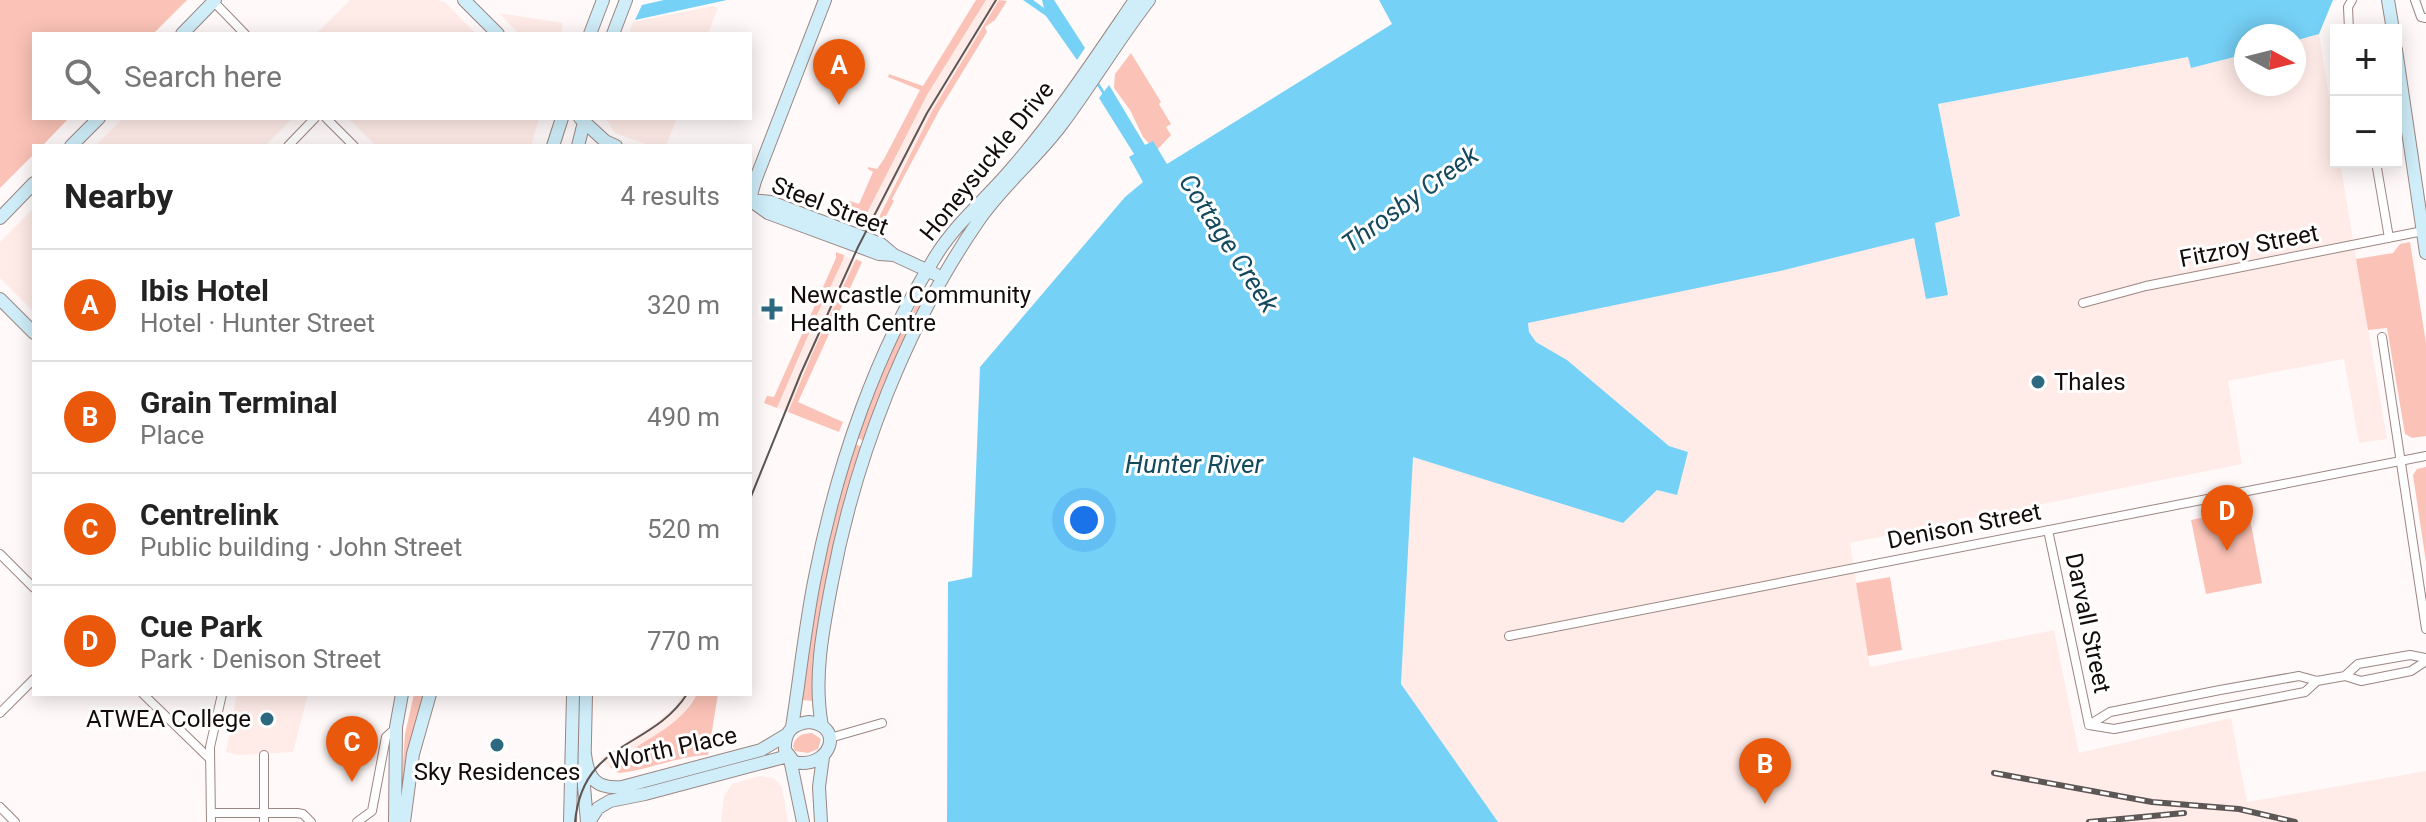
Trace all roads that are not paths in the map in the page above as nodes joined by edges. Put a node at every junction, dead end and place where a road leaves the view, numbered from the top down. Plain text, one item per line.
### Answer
1 (464, 0) edge
2 (603, 0) edge
3 (626, 0) edge
4 (825, 0) edge
5 (1135, 0) edge
6 (1149, 0) edge
7 (2352, 0) edge
8 (2388, 0) edge
9 (2415, 0) edge
10 (214, 1) edge
11 (2426, 18) edge
12 (2349, 24) edge
13 (2392, 24) edge
14 (184, 32) edge
15 (243, 32) edge
16 (496, 32) edge
17 (591, 32) edge
18 (614, 32) edge
19 (1099, 62) junction
20 (1084, 84) junction
21 (2402, 89) edge
22 (97, 120) edge
23 (313, 120) edge
24 (328, 120) edge
25 (561, 120) edge
26 (583, 120) edge
27 (584, 120) edge
28 (73, 144) edge
29 (290, 144) edge
30 (352, 144) edge
31 (554, 144) edge
32 (578, 144) edge
33 (612, 144) edge
34 (2377, 168) edge
35 (32, 185) edge
36 (752, 192) edge
37 (752, 200) edge
38 (0, 218) edge
39 (2389, 238) junction
40 (2425, 240) edge
41 (927, 270) junction
42 (944, 279) junction
43 (0, 299) edge
44 (2083, 303) dead end
45 (32, 331) edge
46 (2382, 337) dead end
47 (2426, 456) edge
48 (2400, 461) junction
49 (2048, 530) junction
50 (0, 554) edge
51 (32, 586) edge
52 (2426, 629) edge
53 (1509, 636) dead end
54 (2426, 660) edge
55 (2345, 676) junction
56 (32, 681) edge
57 (2317, 681) junction
58 (2208, 693) junction
59 (145, 696) edge
60 (222, 696) edge
61 (402, 696) edge
62 (429, 696) edge
63 (573, 696) edge
64 (586, 696) edge
65 (2211, 711) junction
66 (0, 713) edge
67 (882, 723) dead end
68 (2089, 725) junction
69 (822, 726) junction
70 (396, 727) junction
71 (789, 731) junction
72 (830, 738) junction
73 (585, 754) junction
74 (264, 755) dead end
75 (789, 757) junction
76 (823, 757) junction
77 (210, 759) junction
78 (0, 807) edge
79 (211, 817) edge
80 (264, 817) edge
81 (15, 822) edge
82 (311, 822) edge
83 (357, 822) edge
84 (395, 822) edge
85 (404, 822) edge
86 (570, 822) edge
87 (588, 822) edge
88 (803, 822) edge
89 (821, 822) edge

1 - 16 main road
2 - 17 main road
3 - 18 main road
4 - 36 main road
5 - 19 main road, Honeysuckle Drive
6 - 19 main road, Honeysuckle Drive
7 - 12 street
8 - 13 main road
9 - 11 street
10 - 14 main road
10 - 15 street
19 - 20 main road, Honeysuckle Drive
20 - 41 main road, Honeysuckle Drive
20 - 42 main road, Honeysuckle Drive
21 - 40 main road
22 - 28 main road
23 - 29 street
24 - 30 street
25 - 31 main road
26 - 32 main road
27 - 33 main road
34 - 39 street
35 - 38 main road
37 - 41 main road, Steel Street
39 - 40 street, Fitzroy Street
39 - 44 street, Fitzroy Street
41 - 42 main road, Steel Street
41 - 71 main road, Honeysuckle Drive
42 - 69 main road, Honeysuckle Drive
43 - 45 main road
46 - 48 street
47 - 48 street, Denison Street
48 - 49 street, Denison Street
48 - 52 street
49 - 53 street, Denison Street
49 - 68 street, Darvall Street
50 - 51 street
54 - 55 street
54 - 55 street
55 - 57 street
56 - 66 street
57 - 58 street
57 - 65 street
58 - 65 street
58 - 68 street
59 - 77 street
60 - 77 street
61 - 70 main road
62 - 85 main road
63 - 86 main road
64 - 73 main road
65 - 68 street
67 - 72 street
69 - 71 main road
69 - 72 main road
70 - 83 street
70 - 84 main road
71 - 73 main road, Worth Place
71 - 75 main road
72 - 76 main road
73 - 87 main road
74 - 80 street
75 - 76 main road
75 - 87 main road, Worth Place
75 - 88 main road
76 - 89 main road
77 - 79 street
78 - 81 street
79 - 80 street
80 - 82 street

